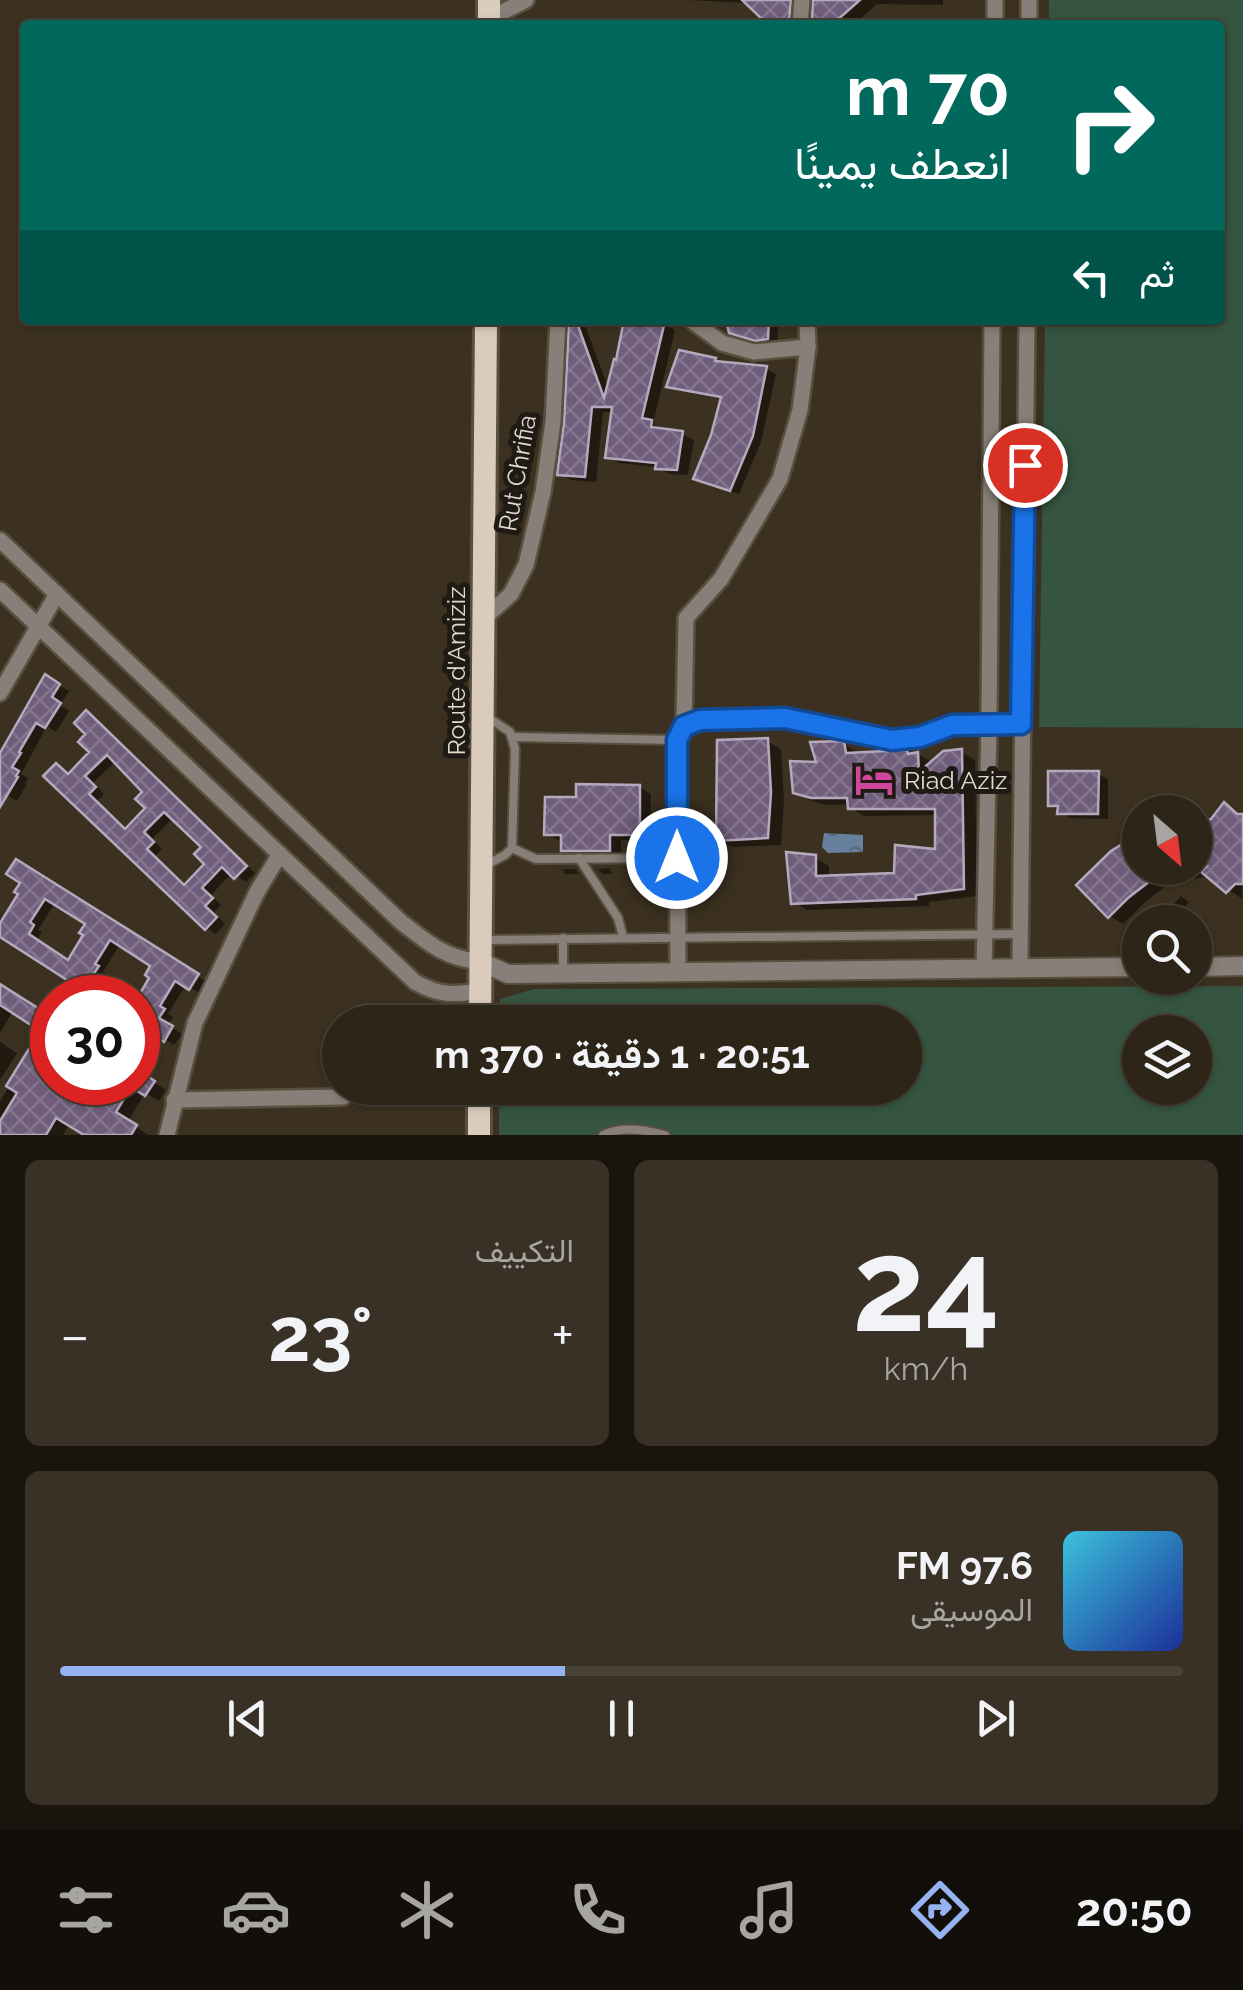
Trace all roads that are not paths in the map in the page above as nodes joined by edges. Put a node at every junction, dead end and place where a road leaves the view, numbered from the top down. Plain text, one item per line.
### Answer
1 (526, 0) edge
2 (489, 15) edge
3 (486, 325) edge
4 (558, 325) edge
5 (806, 325) edge
6 (992, 325) edge
7 (1027, 325) edge
8 (714, 327) edge
9 (808, 347) junction
10 (1026, 428) junction
11 (991, 429) junction
12 (0, 540) edge
13 (0, 590) edge
14 (57, 594) junction
15 (484, 620) junction
16 (38, 626) junction
17 (0, 693) edge
18 (483, 714) junction
19 (1021, 724) junction
20 (989, 725) junction
21 (680, 733) junction
22 (513, 737) junction
23 (512, 848) junction
24 (280, 854) junction
25 (579, 858) junction
26 (677, 858) junction
27 (482, 866) junction
28 (984, 934) junction
29 (1020, 934) junction
30 (678, 936) junction
31 (624, 937) junction
32 (563, 938) junction
33 (481, 951) junction
34 (1212, 966) edge
35 (1243, 966) edge
36 (1122, 967) edge
37 (1020, 968) junction
38 (984, 969) junction
39 (678, 972) junction
40 (563, 973) junction
41 (508, 974) junction
42 (481, 992) junction
43 (481, 1005) edge
44 (322, 1097) edge
45 (174, 1100) junction
46 (480, 1105) edge
47 (167, 1135) edge
48 (479, 1135) edge
49 (604, 1135) edge
50 (666, 1135) edge

1 - 2 street
3 - 15 main road, Route d'Amiziz
4 - 15 street, Rut Chrifia
5 - 9 street
6 - 11 street
7 - 10 street
8 - 9 street
9 - 21 street
10 - 11 street
10 - 19 street
11 - 20 street
12 - 14 street
13 - 16 street
14 - 16 street
14 - 33 street
15 - 18 main road, Route d'Amiziz
16 - 17 street
16 - 24 street
18 - 22 lane
18 - 27 main road, Route d'Amiziz
19 - 20 street
19 - 29 street
20 - 21 street
20 - 28 street
21 - 22 lane
21 - 26 street
22 - 23 lane
23 - 25 lane
23 - 27 lane
24 - 42 street
24 - 45 street
25 - 26 lane
25 - 31 lane
26 - 30 street
27 - 33 main road, Route d'Amiziz
28 - 29 lane
28 - 30 lane
28 - 38 street
29 - 37 street
30 - 31 lane
30 - 39 street
31 - 32 lane
32 - 33 lane
32 - 40 lane
33 - 41 street
33 - 42 main road, Route d'Amiziz
34 - 35 street
36 - 37 street
37 - 38 street
38 - 39 street
39 - 40 street
40 - 41 street
41 - 42 street
42 - 43 main road, Route d'Amiziz
44 - 45 street
45 - 47 street
46 - 48 main road
49 - 50 lane

